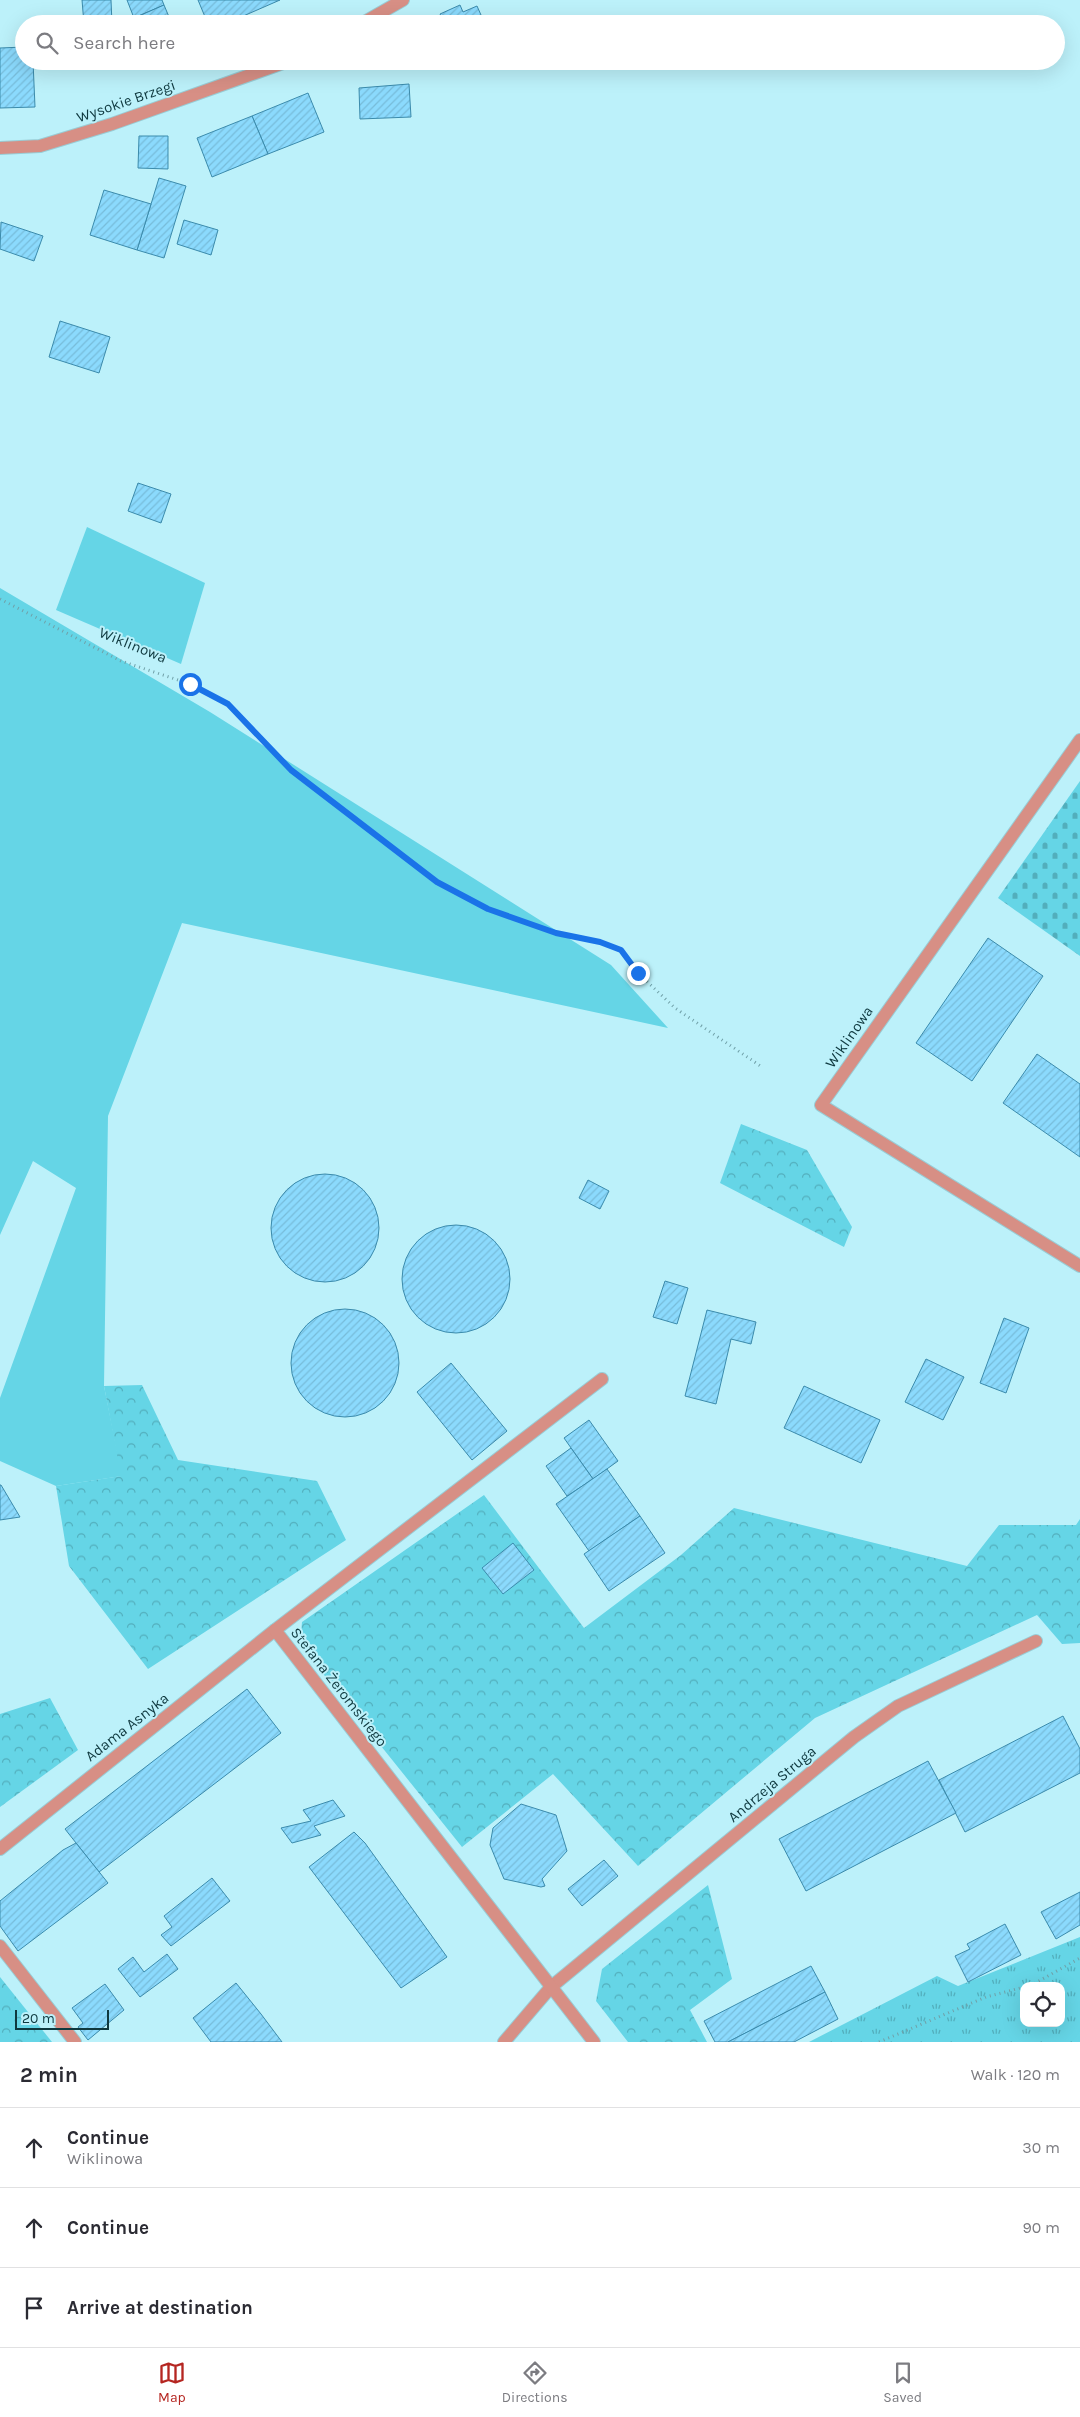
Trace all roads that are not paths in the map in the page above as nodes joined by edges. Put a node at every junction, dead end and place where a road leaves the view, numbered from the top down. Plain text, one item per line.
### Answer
1 (403, 0) edge
2 (377, 15) edge
3 (264, 70) edge
4 (0, 148) edge
5 (1080, 740) edge
6 (1080, 1266) edge
7 (602, 1379) dead end
8 (275, 1630) junction
9 (1036, 1641) dead end
10 (0, 1848) edge
11 (0, 1946) edge
12 (551, 1987) junction
13 (75, 2042) edge
14 (504, 2042) edge
15 (594, 2042) edge

1 - 2 street
3 - 4 street, Wysokie Brzegi
5 - 6 street, Wiklinowa
7 - 8 street, Stefana Żeromskiego
8 - 10 street, Adama Asnyka
8 - 12 street, Stefana Żeromskiego
9 - 12 street, Andrzeja Struga
11 - 13 street
12 - 14 street, Andrzeja Struga
12 - 15 street, Stefana Żeromskiego

